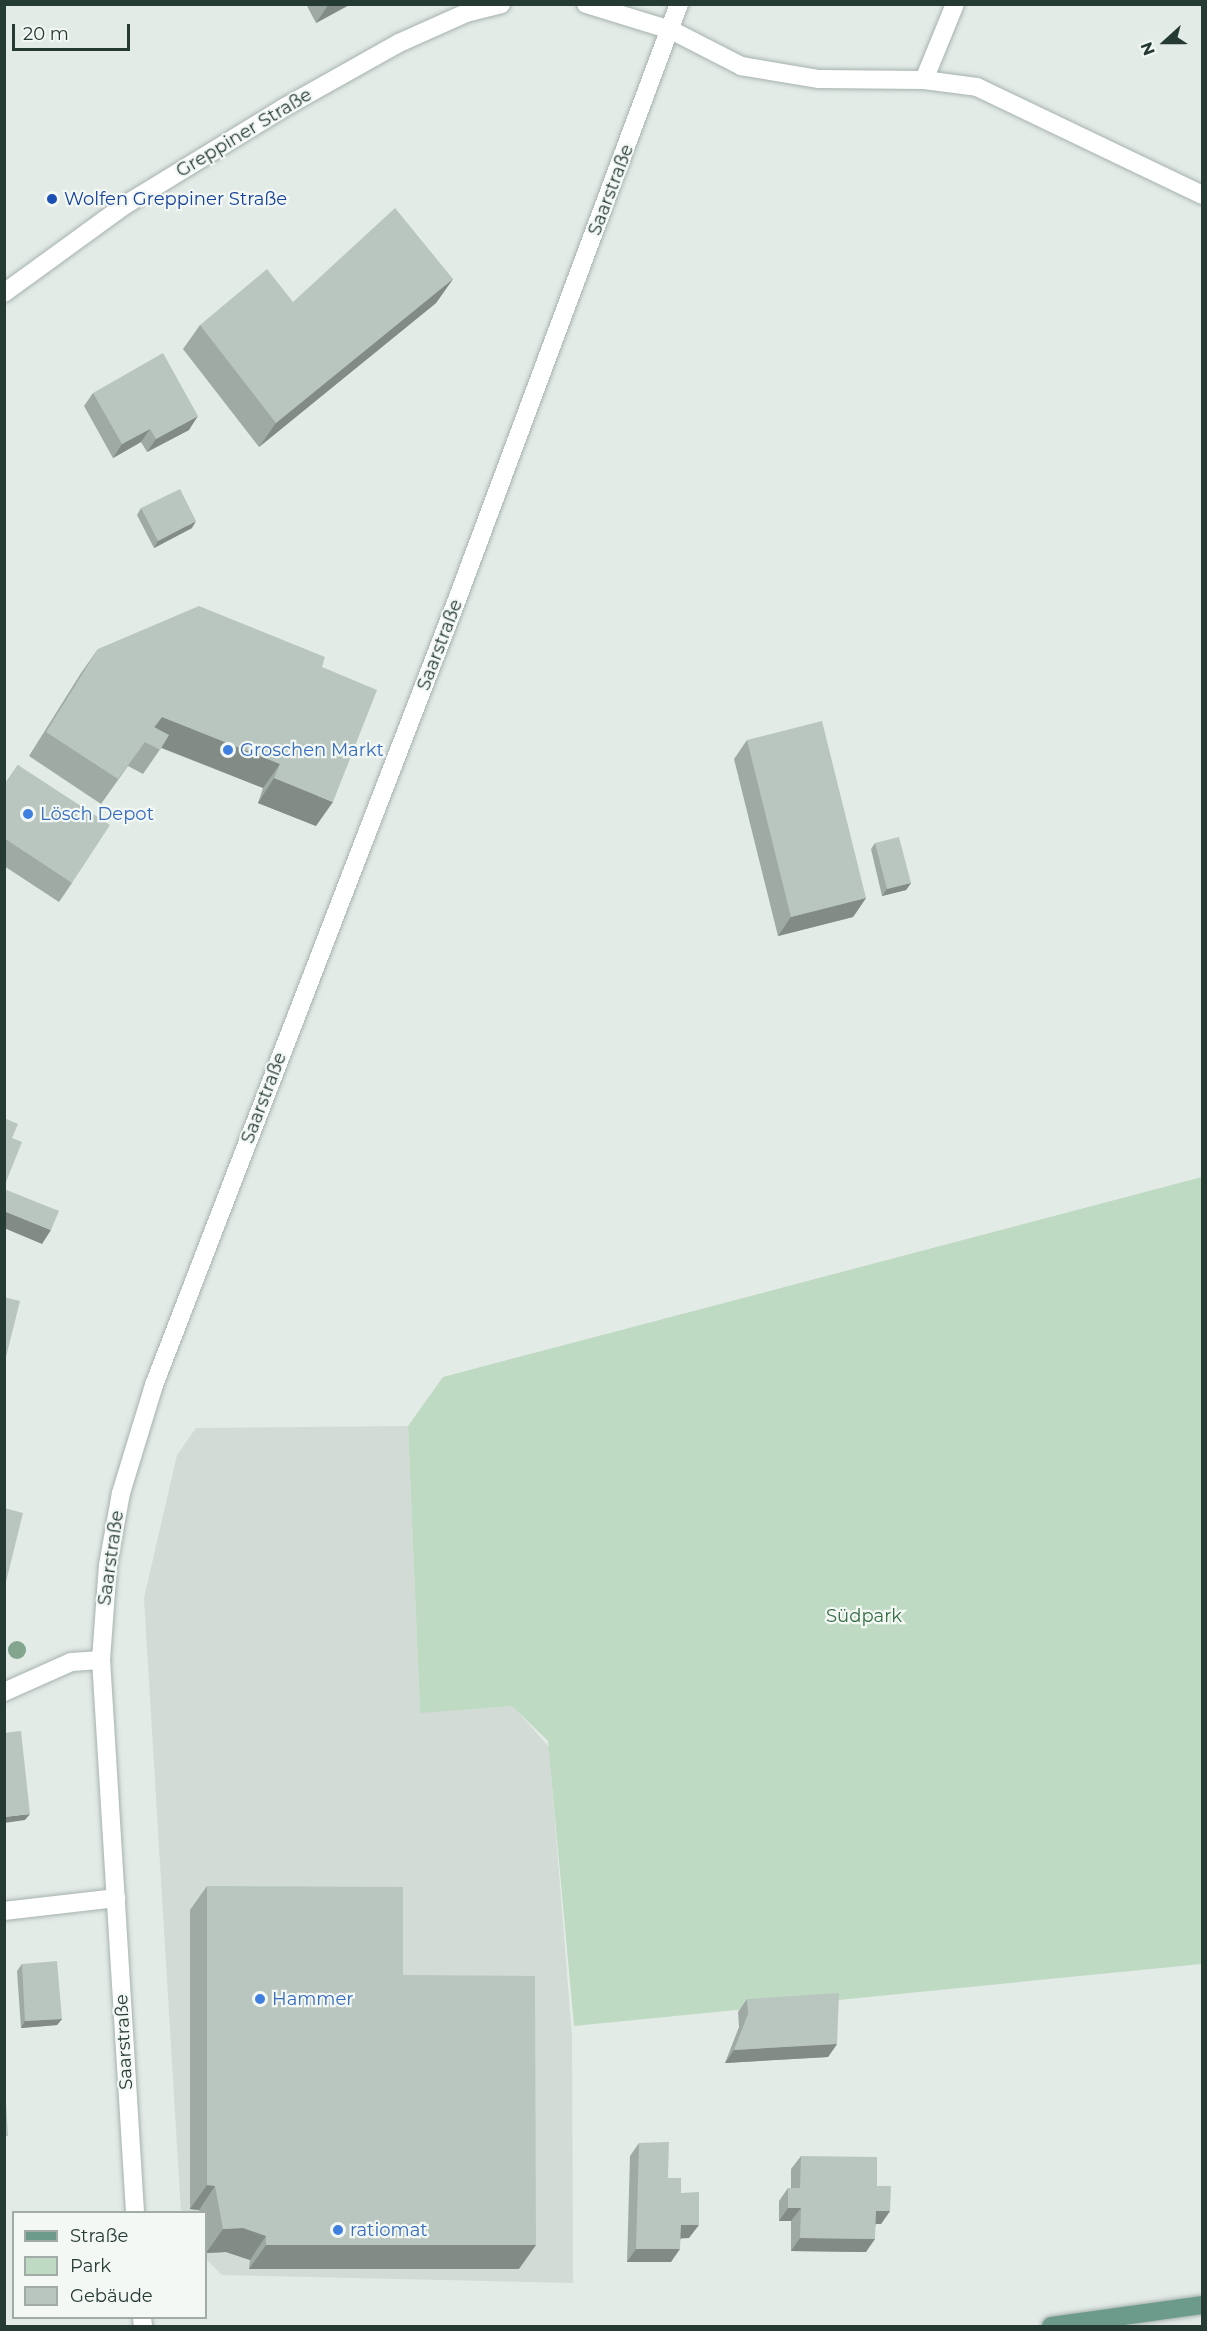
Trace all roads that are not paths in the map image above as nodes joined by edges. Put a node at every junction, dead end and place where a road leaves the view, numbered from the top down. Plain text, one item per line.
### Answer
1 (501, 4) edge
2 (586, 4) edge
3 (679, 4) edge
4 (955, 4) edge
5 (670, 30) junction
6 (924, 80) junction
7 (1203, 195) edge
8 (4, 293) edge
9 (101, 1660) junction
10 (4, 1692) edge
11 (116, 1898) junction
12 (4, 1911) edge
13 (135, 2211) edge
14 (1203, 2305) edge
15 (1051, 2326) edge

1 - 8 street, Greppiner Straße
2 - 5 street
3 - 5 street, Saarstraße
4 - 6 street
5 - 6 street
5 - 9 street, Saarstraße
6 - 7 street
9 - 10 street
9 - 11 street, Saarstraße
11 - 12 street
11 - 13 street, Saarstraße
14 - 15 main road

